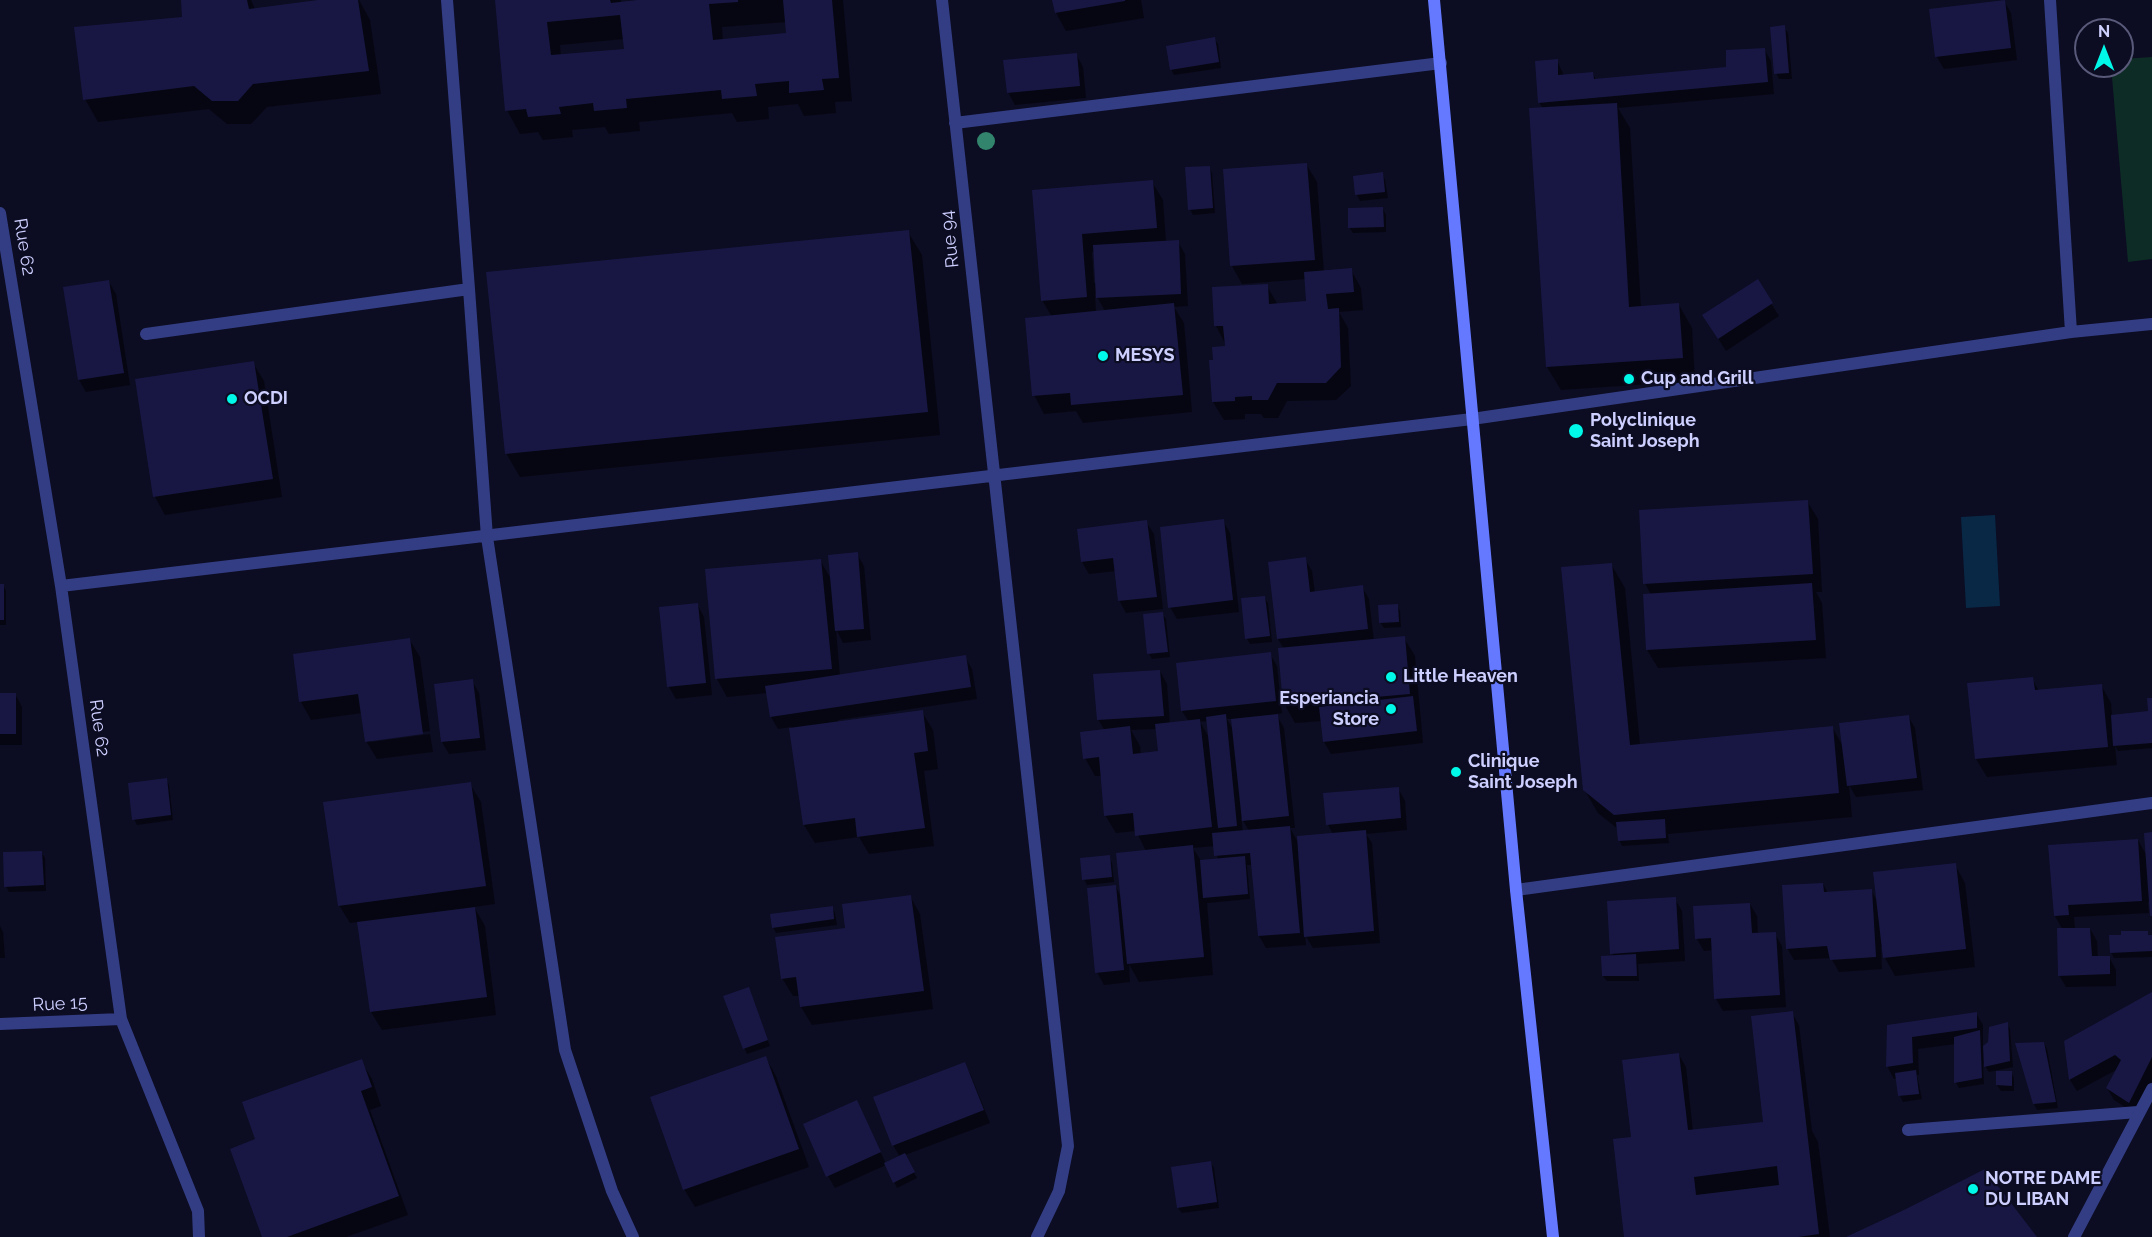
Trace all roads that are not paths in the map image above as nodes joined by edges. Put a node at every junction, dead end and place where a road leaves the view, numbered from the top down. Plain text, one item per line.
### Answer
1 (447, 0) edge
2 (942, 0) edge
3 (1434, 0) edge
4 (2050, 0) edge
5 (1441, 63) junction
6 (955, 123) junction
7 (0, 213) edge
8 (469, 290) junction
9 (2152, 324) edge
10 (2071, 332) junction
11 (146, 334) dead end
12 (1472, 419) junction
13 (993, 474) junction
14 (487, 537) junction
15 (61, 586) junction
16 (2152, 803) edge
17 (1516, 890) junction
18 (121, 1019) junction
19 (0, 1024) edge
20 (2152, 1089) edge
21 (2139, 1112) junction
22 (1908, 1130) dead end
23 (199, 1237) edge
24 (633, 1237) edge
25 (1037, 1237) edge
26 (1553, 1237) edge
27 (2074, 1237) edge

1 - 8 street
2 - 6 street, Rue 94
3 - 5 main road
4 - 10 street
5 - 6 street
5 - 12 main road
6 - 13 street, Rue 94
7 - 15 street, Rue 62
8 - 11 street
8 - 14 street
9 - 10 street
10 - 12 street
12 - 13 street
12 - 17 main road
13 - 14 street
13 - 25 street, Rue 94
14 - 15 street
14 - 24 street
15 - 18 street, Rue 62
16 - 17 street
17 - 26 main road
18 - 19 street, Rue 15
18 - 23 street, Rue 62
20 - 21 street
21 - 22 street
21 - 27 street

